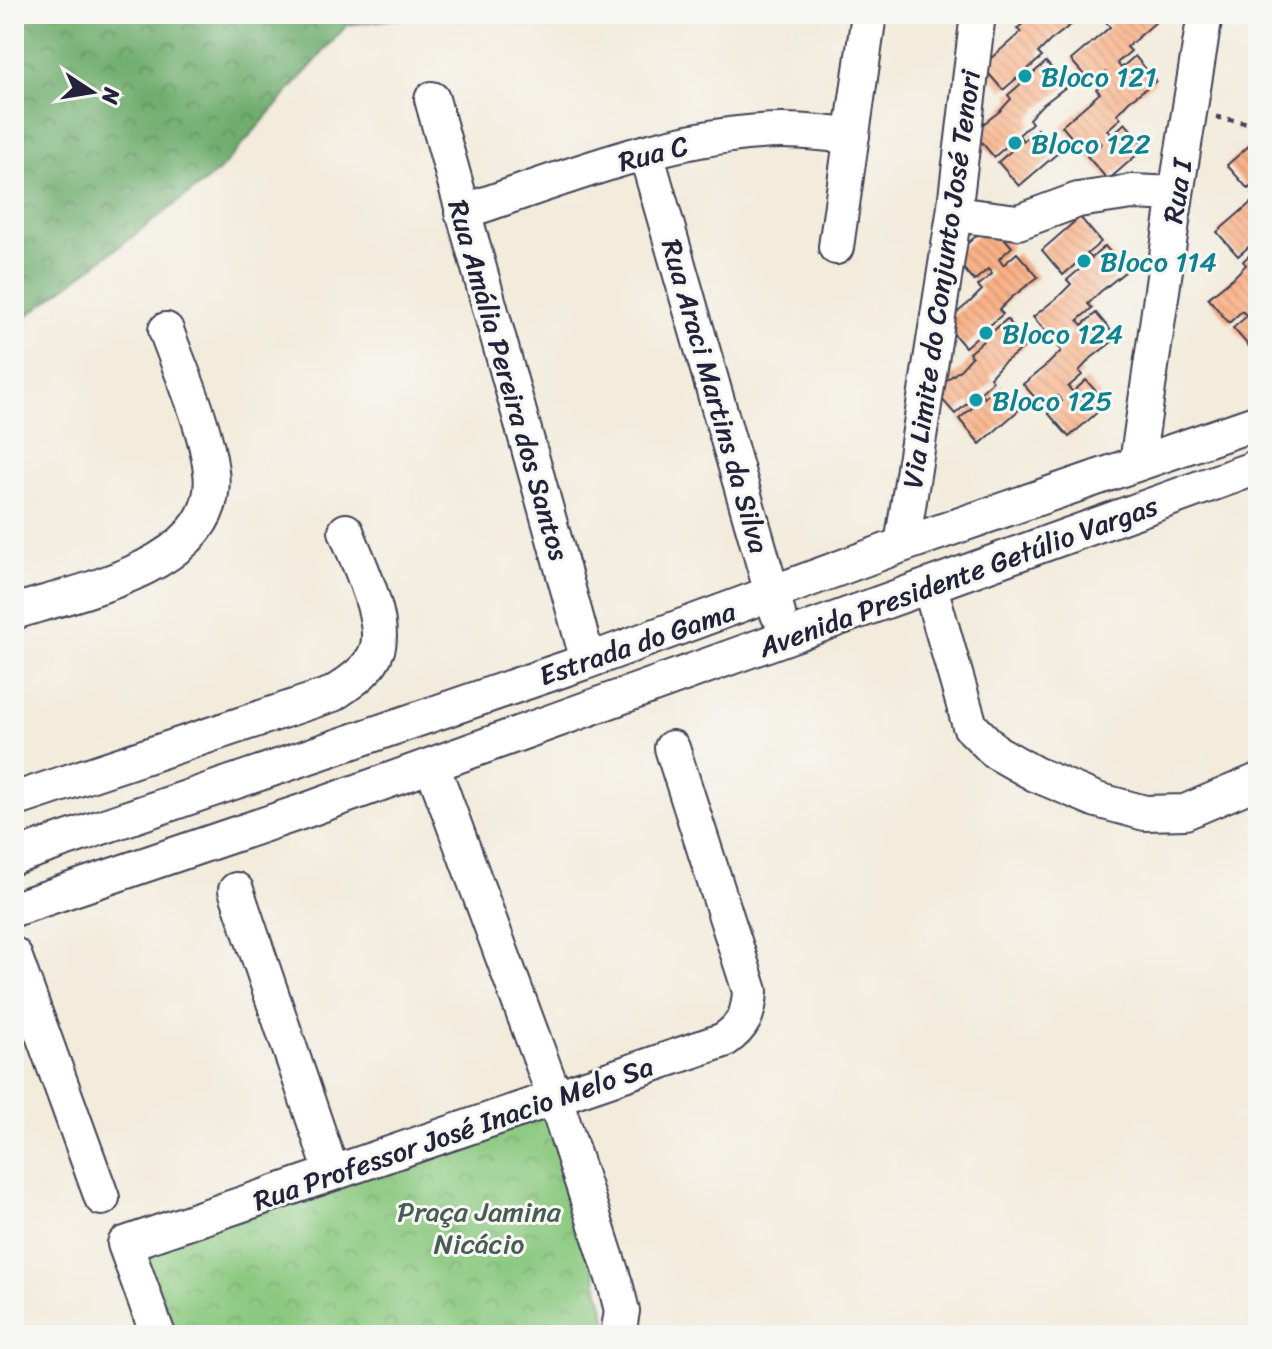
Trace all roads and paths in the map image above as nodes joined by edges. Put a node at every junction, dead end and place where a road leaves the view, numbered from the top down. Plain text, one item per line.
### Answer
1 (869, 14) edge
2 (978, 14) edge
3 (1205, 14) edge
4 (432, 99) dead end
5 (1189, 113) junction
6 (1258, 125) edge
7 (852, 136) junction
8 (646, 153) junction
9 (1176, 194) junction
10 (462, 212) junction
11 (954, 214) junction
12 (836, 247) dead end
13 (166, 330) dead end
14 (1258, 422) edge
15 (1137, 463) junction
16 (1258, 467) edge
17 (346, 531) dead end
18 (902, 545) junction
19 (930, 587) junction
20 (773, 595) junction
21 (14, 612) edge
22 (785, 638) junction
23 (588, 661) junction
24 (659, 683) joint
25 (672, 748) dead end
26 (432, 765) junction
27 (1258, 781) edge
28 (14, 800) edge
29 (14, 857) edge
30 (236, 890) dead end
31 (14, 909) edge
32 (14, 955) edge
33 (555, 1098) junction
34 (332, 1173) junction
35 (102, 1198) dead end
36 (620, 1323) edge
37 (158, 1335) edge

1 - 7 street
2 - 11 street, Via Limite do Conjunto José Tenori
3 - 5 street, Rua I
4 - 10 street, Rua Amália Pereira dos Santos
5 - 6 path
5 - 9 street, Rua I
7 - 8 street, Rua C
7 - 12 street
8 - 10 street, Rua C
8 - 20 street, Rua Araci Martins da Silva
9 - 11 street
9 - 15 street, Rua I
10 - 23 street, Rua Amália Pereira dos Santos
11 - 18 street, Via Limite do Conjunto José Tenori
13 - 21 street
14 - 15 street, Estrada do Gama
15 - 18 street, Estrada do Gama
16 - 19 street, Avenida Presidente Getúlio Vargas
17 - 28 street
18 - 20 street, Estrada do Gama
19 - 22 street, Avenida Presidente Getúlio Vargas
19 - 27 street
20 - 22 street, Rua Araci Martins da Silva
20 - 23 street, Estrada do Gama
22 - 24 street, Avenida Presidente Getúlio Vargas
23 - 29 street, Estrada do Gama
24 - 26 street, Estrada do Gama
25 - 33 street, Rua Professor José Inacio Melo Sa
26 - 31 street, Estrada do Gama
26 - 33 street
30 - 34 street
32 - 35 street
33 - 34 street, Rua Professor José Inacio Melo Sa
33 - 36 street
34 - 37 street, Rua Professor José Inacio Melo Sa

